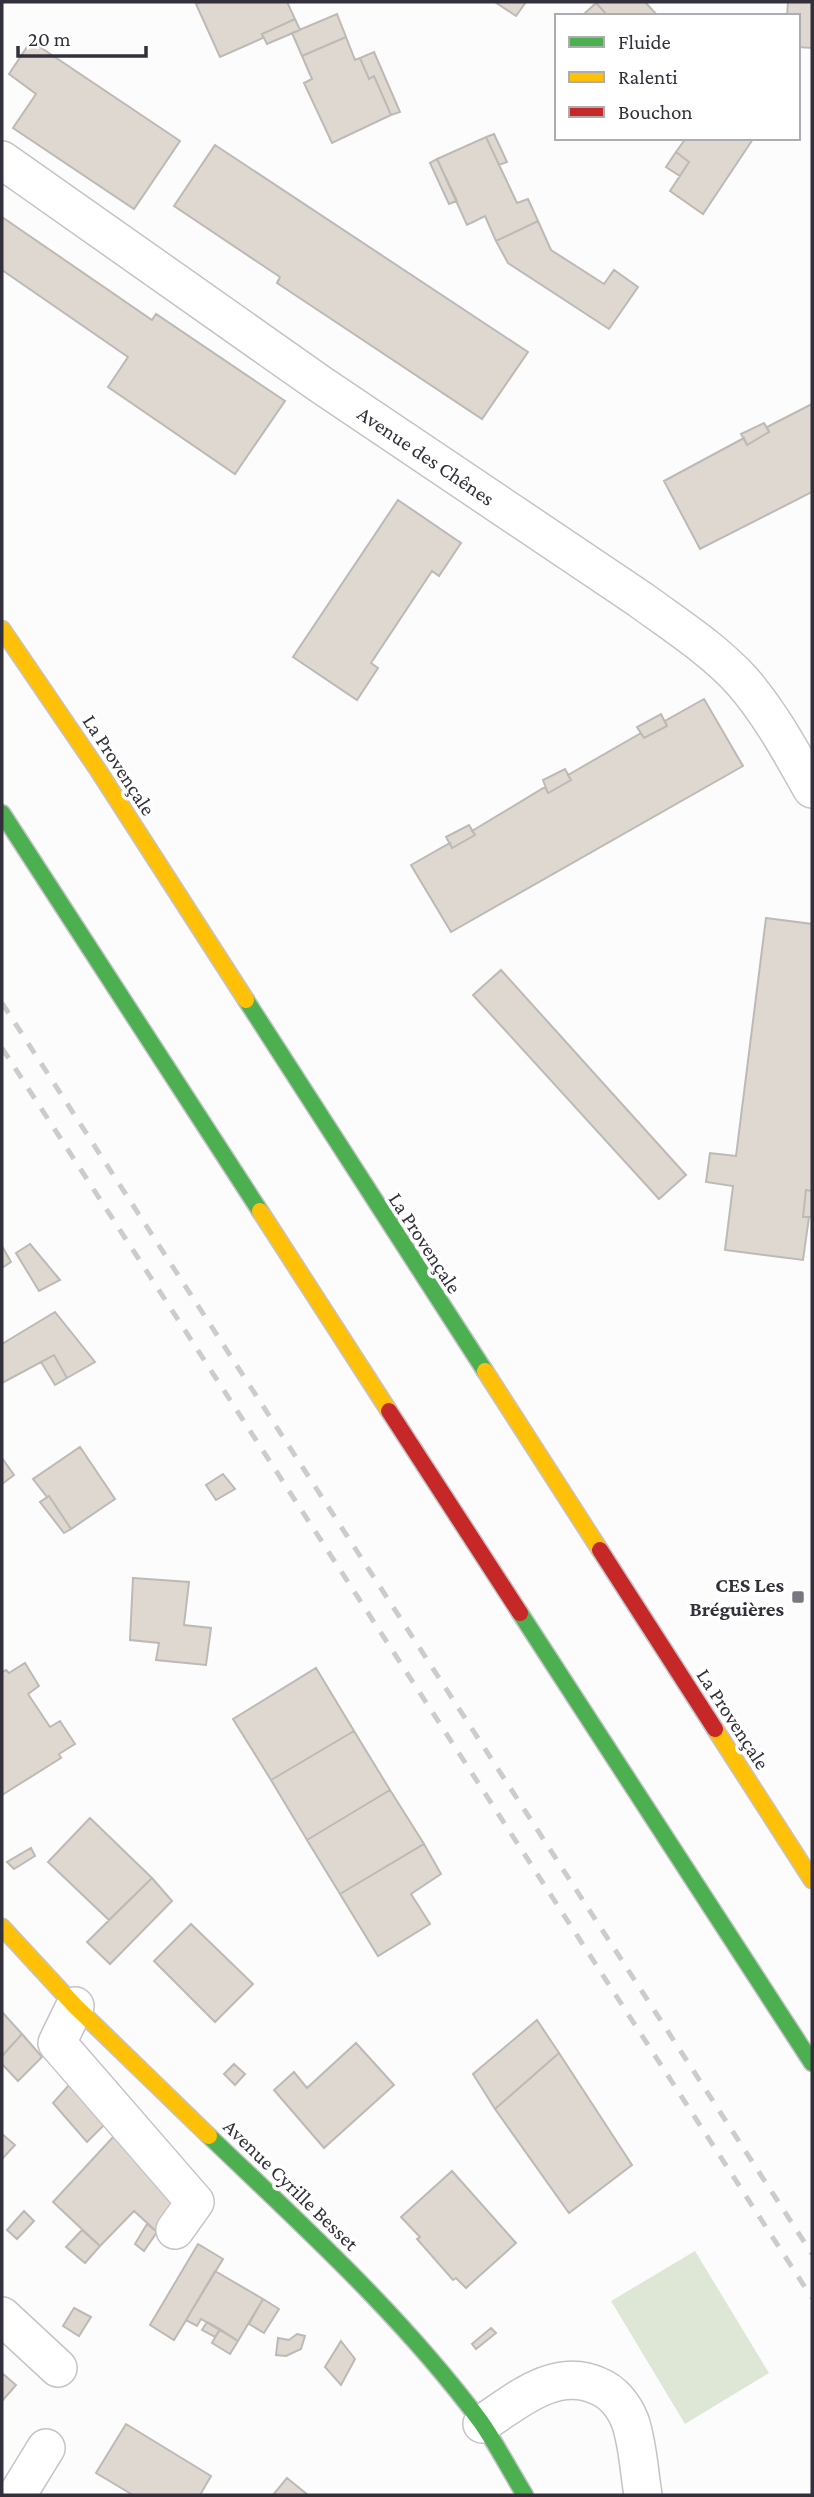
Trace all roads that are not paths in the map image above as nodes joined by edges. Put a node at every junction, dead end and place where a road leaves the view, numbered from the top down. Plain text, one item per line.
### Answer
1 (2, 160) edge
2 (2, 629) edge
3 (812, 789) edge
4 (2, 813) edge
5 (812, 1880) edge
6 (2, 1927) edge
7 (75, 2006) junction
8 (812, 2063) edge
9 (175, 2230) dead end
10 (2, 2316) edge
11 (58, 2368) dead end
12 (482, 2424) junction
13 (46, 2448) dead end
14 (17, 2495) edge
15 (525, 2495) edge
16 (643, 2495) edge

1 - 3 street, Avenue des Chênes
2 - 5 main road, La Provençale
4 - 8 main road
6 - 7 main road, Avenue Cyrille Besset
7 - 9 street
7 - 12 main road, Avenue Cyrille Besset
10 - 11 street
12 - 15 main road, Avenue Cyrille Besset
12 - 16 street
13 - 14 street

